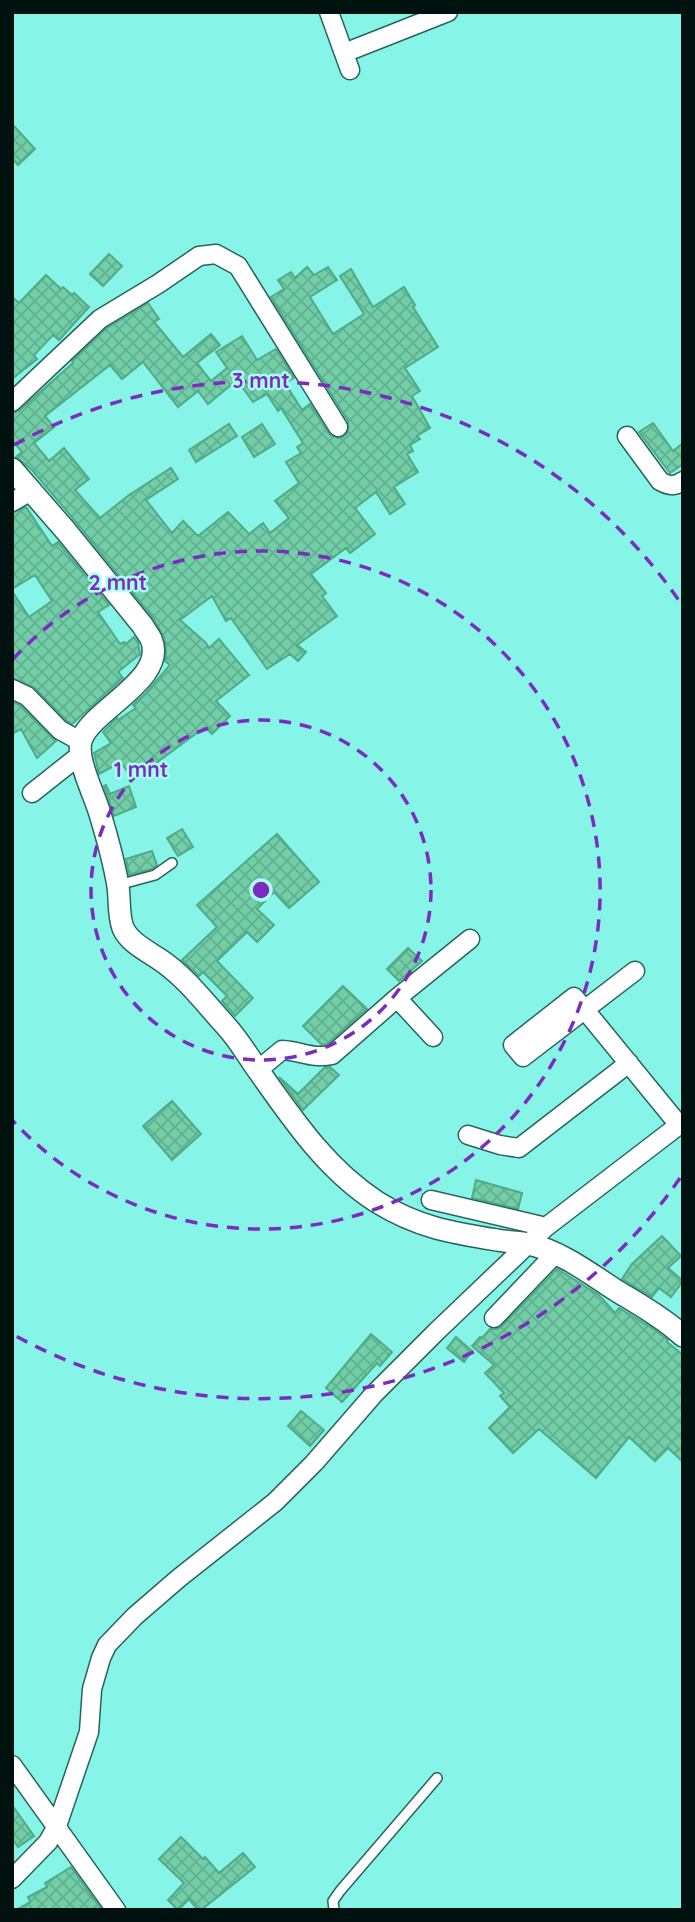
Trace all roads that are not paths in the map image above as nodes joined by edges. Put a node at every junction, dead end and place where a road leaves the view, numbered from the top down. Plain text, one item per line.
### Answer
1 (329, 12) edge
2 (448, 12) edge
3 (344, 52) junction
4 (351, 70) dead end
5 (12, 402) edge
6 (338, 427) dead end
7 (627, 436) dead end
8 (12, 469) edge
9 (683, 481) edge
10 (31, 491) junction
11 (12, 502) edge
12 (12, 689) edge
13 (80, 748) junction
14 (32, 793) dead end
15 (172, 863) dead end
16 (118, 885) junction
17 (470, 939) dead end
18 (635, 971) dead end
19 (397, 998) junction
20 (433, 1037) dead end
21 (629, 1063) junction
22 (258, 1070) junction
23 (681, 1123) edge
24 (468, 1135) dead end
25 (431, 1200) dead end
26 (546, 1227) junction
27 (529, 1244) junction
28 (555, 1254) junction
29 (494, 1318) dead end
30 (683, 1336) edge
31 (12, 1765) edge
32 (438, 1778) dead end
33 (57, 1826) junction
34 (12, 1879) edge
35 (116, 1910) edge
36 (334, 1910) edge

1 - 3 street
2 - 3 street
3 - 4 street
5 - 6 street
7 - 9 street
8 - 10 street
10 - 11 street
10 - 13 street
12 - 13 street
13 - 14 street
13 - 16 street
15 - 16 lane
16 - 22 street
17 - 19 street
18 - 21 street
19 - 20 street
19 - 22 street
21 - 23 street
21 - 24 street
22 - 27 street
23 - 26 street
25 - 26 street
26 - 27 street
27 - 28 street
27 - 33 street
28 - 29 street
28 - 30 street
31 - 33 street
32 - 36 lane
33 - 34 street
33 - 35 street

